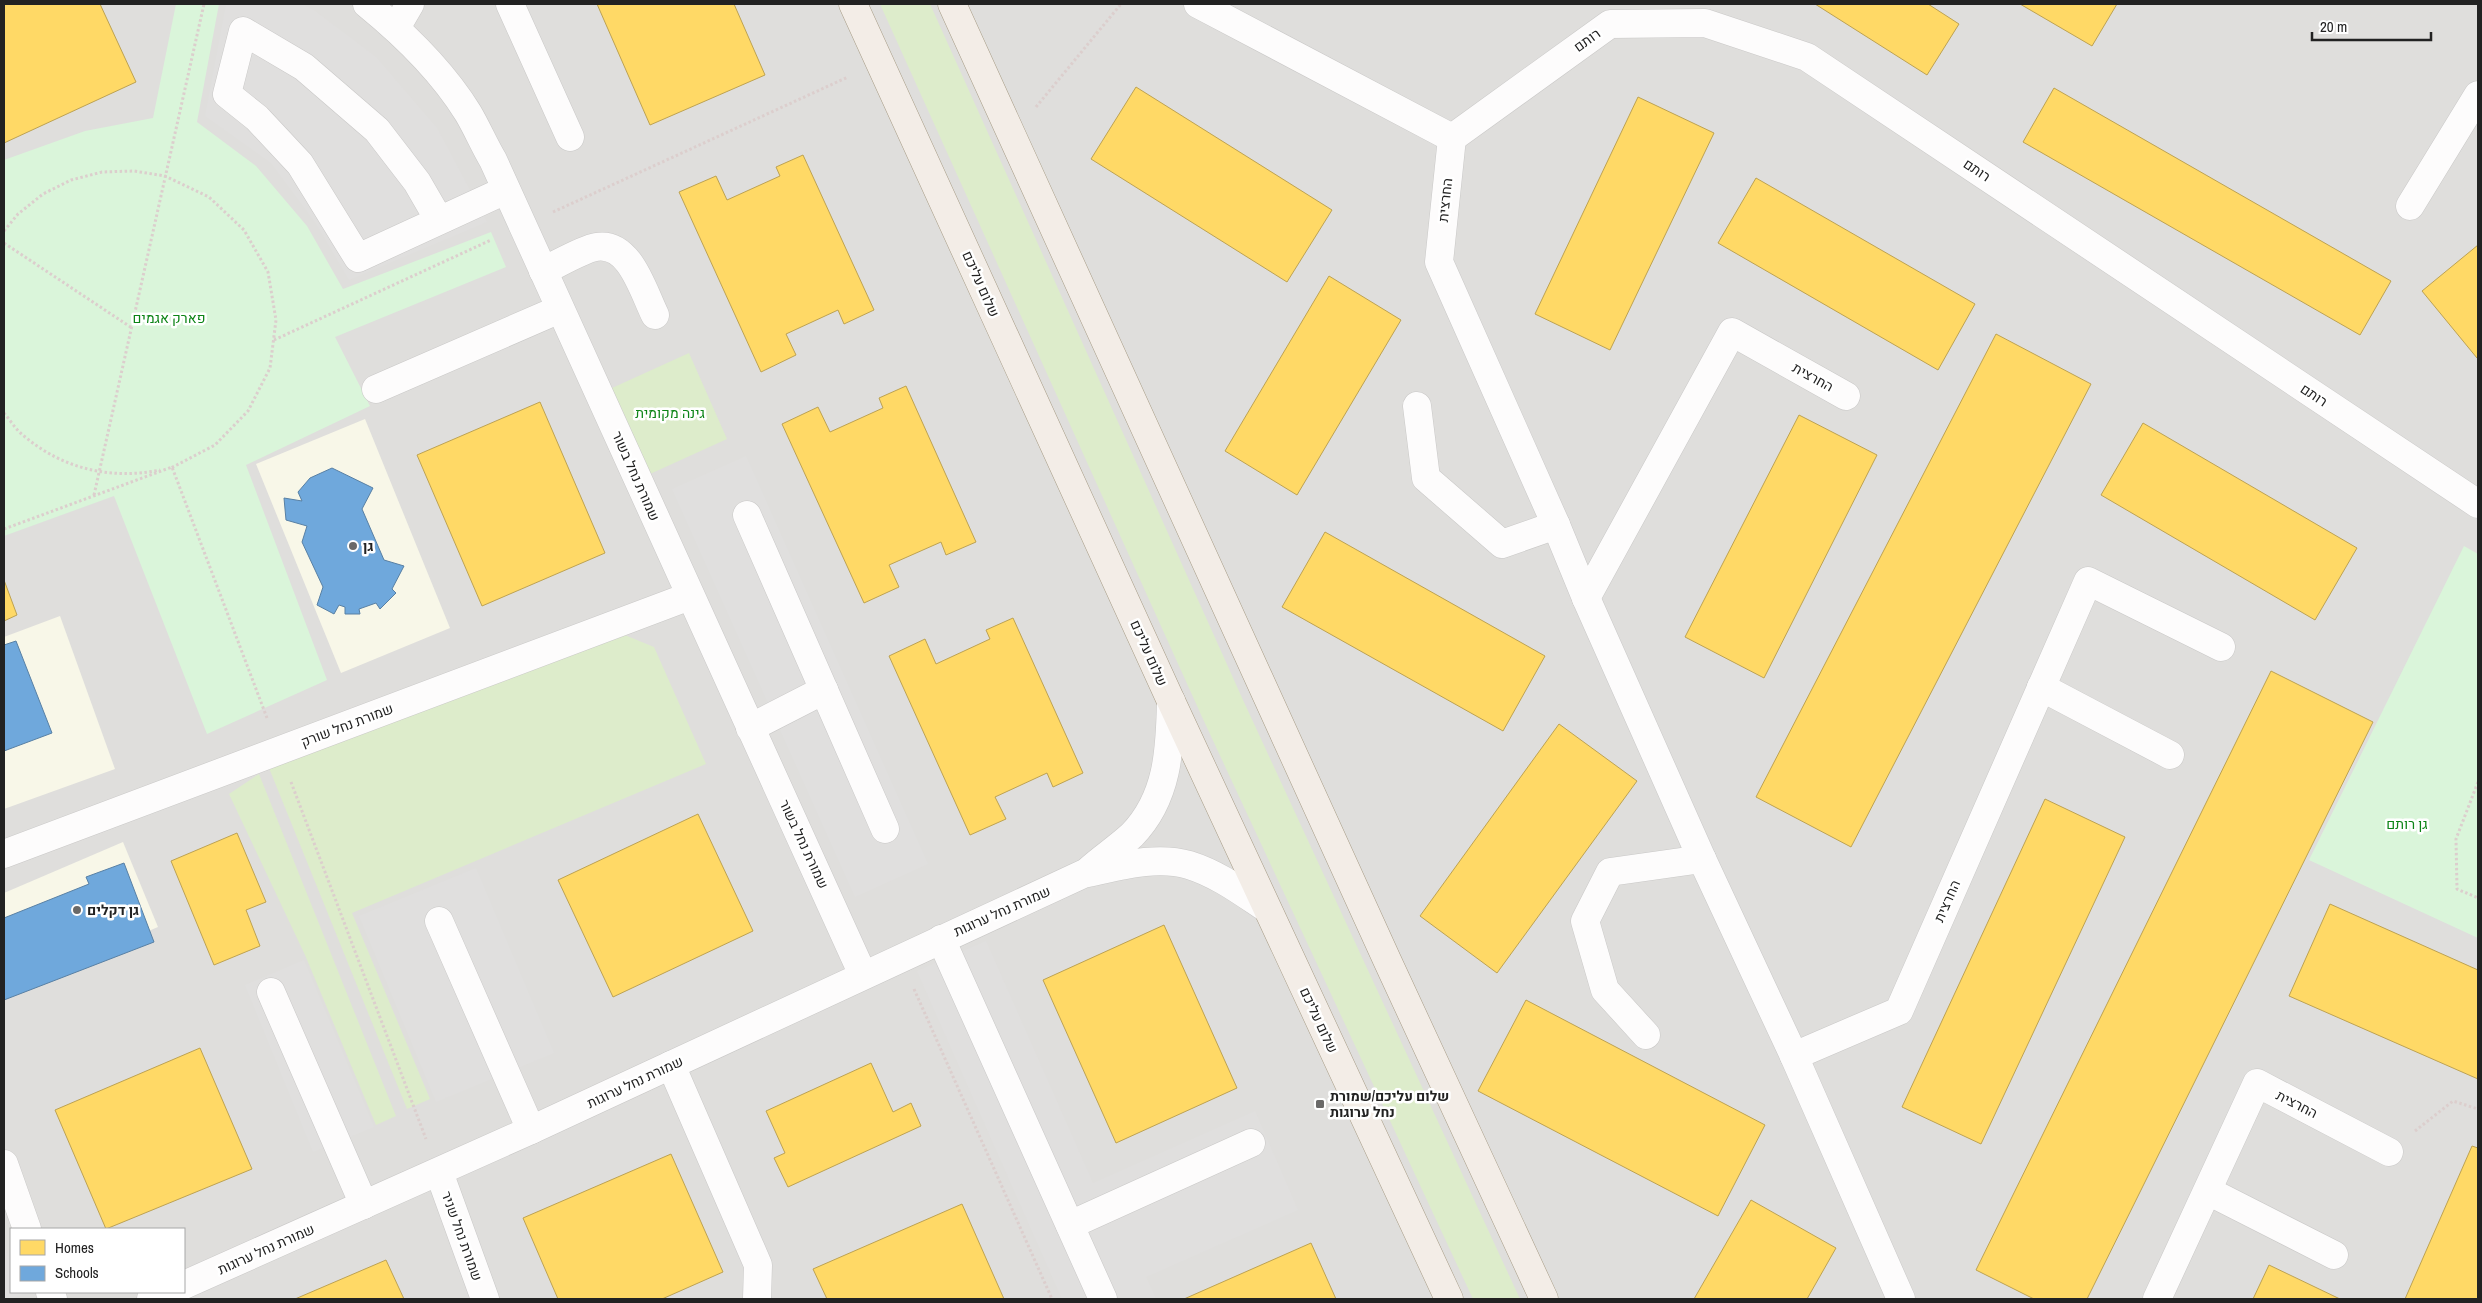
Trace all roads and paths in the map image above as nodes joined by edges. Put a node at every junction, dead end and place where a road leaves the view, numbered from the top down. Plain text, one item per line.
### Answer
1 (204, 4) edge
2 (368, 4) edge
3 (410, 4) edge
4 (510, 4) edge
5 (853, 4) edge
6 (952, 4) edge
7 (1121, 4) edge
8 (1198, 4) edge
9 (396, 28) junction
10 (880, 62) junction
11 (2478, 95) edge
12 (570, 136) dead end
13 (1452, 138) junction
14 (1015, 144) junction
15 (165, 176) junction
16 (506, 190) junction
17 (2410, 206) dead end
18 (439, 220) junction
19 (523, 226) junction
20 (4, 231) edge
21 (4, 243) edge
22 (543, 271) junction
23 (560, 309) junction
24 (655, 315) dead end
25 (132, 328) junction
26 (274, 340) junction
27 (376, 389) dead end
28 (1846, 396) dead end
29 (1417, 406) dead end
30 (4, 413) edge
31 (172, 467) junction
32 (100, 473) junction
33 (94, 496) junction
34 (2478, 504) edge
35 (747, 515) dead end
36 (1556, 525) junction
37 (4, 529) edge
38 (690, 596) junction
39 (1586, 598) junction
40 (2221, 647) dead end
41 (2041, 687) junction
42 (824, 690) junction
43 (1171, 702) junction
44 (750, 728) junction
45 (279, 750) junction
46 (2170, 754) dead end
47 (2478, 782) edge
48 (885, 829) dead end
49 (4, 854) edge
50 (1702, 859) junction
51 (1083, 874) junction
52 (2478, 898) edge
53 (1266, 908) junction
54 (439, 921) dead end
55 (941, 939) junction
56 (900, 958) junction
57 (863, 975) junction
58 (271, 992) dead end
59 (1646, 1035) dead end
60 (1794, 1056) junction
61 (671, 1065) junction
62 (2478, 1109) edge
63 (531, 1130) junction
64 (1251, 1143) dead end
65 (2389, 1152) joint
66 (4, 1164) edge
67 (439, 1172) junction
68 (2208, 1191) junction
69 (364, 1205) junction
70 (1070, 1225) junction
71 (27, 1228) edge
72 (2334, 1255) dead end
73 (185, 1285) edge
74 (166, 1293) edge
75 (151, 1299) edge
76 (485, 1299) edge
77 (757, 1299) edge
78 (1052, 1299) edge
79 (1103, 1299) edge
80 (1449, 1299) edge
81 (1544, 1299) edge
82 (1901, 1299) edge
83 (2157, 1299) edge

1 - 15 path
2 - 9 street, שמורת נחל בשור
3 - 9 street
4 - 12 street
5 - 10 main road, שלום עליכם
6 - 14 main road
7 - 14 path
8 - 13 street
9 - 16 street, שמורת נחל בשור
10 - 19 path
10 - 43 main road, שלום עליכם
11 - 17 street
13 - 34 street, רותם
13 - 36 street, החרצית
14 - 81 main road
15 - 20 path
15 - 25 path
15 - 26 path
16 - 18 street
16 - 19 street, שמורת נחל בשור
18 - 18 street
19 - 22 street, שמורת נחל בשור
19 - 26 path
21 - 25 path
22 - 23 street, שמורת נחל בשור
22 - 24 street
23 - 27 street
23 - 38 street, שמורת נחל בשור
25 - 32 path
26 - 31 path
28 - 39 street, החרצית
29 - 36 street
30 - 32 path
31 - 32 path
31 - 33 path
31 - 45 path
32 - 33 path
33 - 37 path
35 - 42 street
36 - 39 street, החרצית
38 - 44 street, שמורת נחל בשור
38 - 45 street, שמורת נחל שורק
39 - 50 street, החרצית
40 - 41 street, החרצית
41 - 46 street
41 - 60 street, החרצית
42 - 44 street
42 - 48 street
43 - 51 street, שמורת נחל ערוגות
43 - 53 main road, שלום עליכם
44 - 57 street, שמורת נחל בשור
45 - 49 street, שמורת נחל שורק
45 - 67 path
47 - 52 path
50 - 59 street
50 - 60 street, החרצית
51 - 53 street, שמורת נחל ערוגות
51 - 55 street, שמורת נחל ערוגות
53 - 80 main road, שלום עליכם
54 - 63 street
55 - 56 street, שמורת נחל ערוגות
55 - 70 street
56 - 57 street, שמורת נחל ערוגות
56 - 78 path
57 - 61 street, שמורת נחל ערוגות
58 - 69 street
60 - 82 street, החרצית
61 - 63 street, שמורת נחל ערוגות
61 - 77 street
62 - 65 path
63 - 67 street, שמורת נחל ערוגות
64 - 70 street
65 - 68 street, החרצית
66 - 71 street
67 - 69 street, שמורת נחל ערוגות
67 - 76 street, שמורת נחל שניר
68 - 72 street
68 - 83 street, החרצית
69 - 73 street, שמורת נחל ערוגות
70 - 79 street
74 - 75 street

